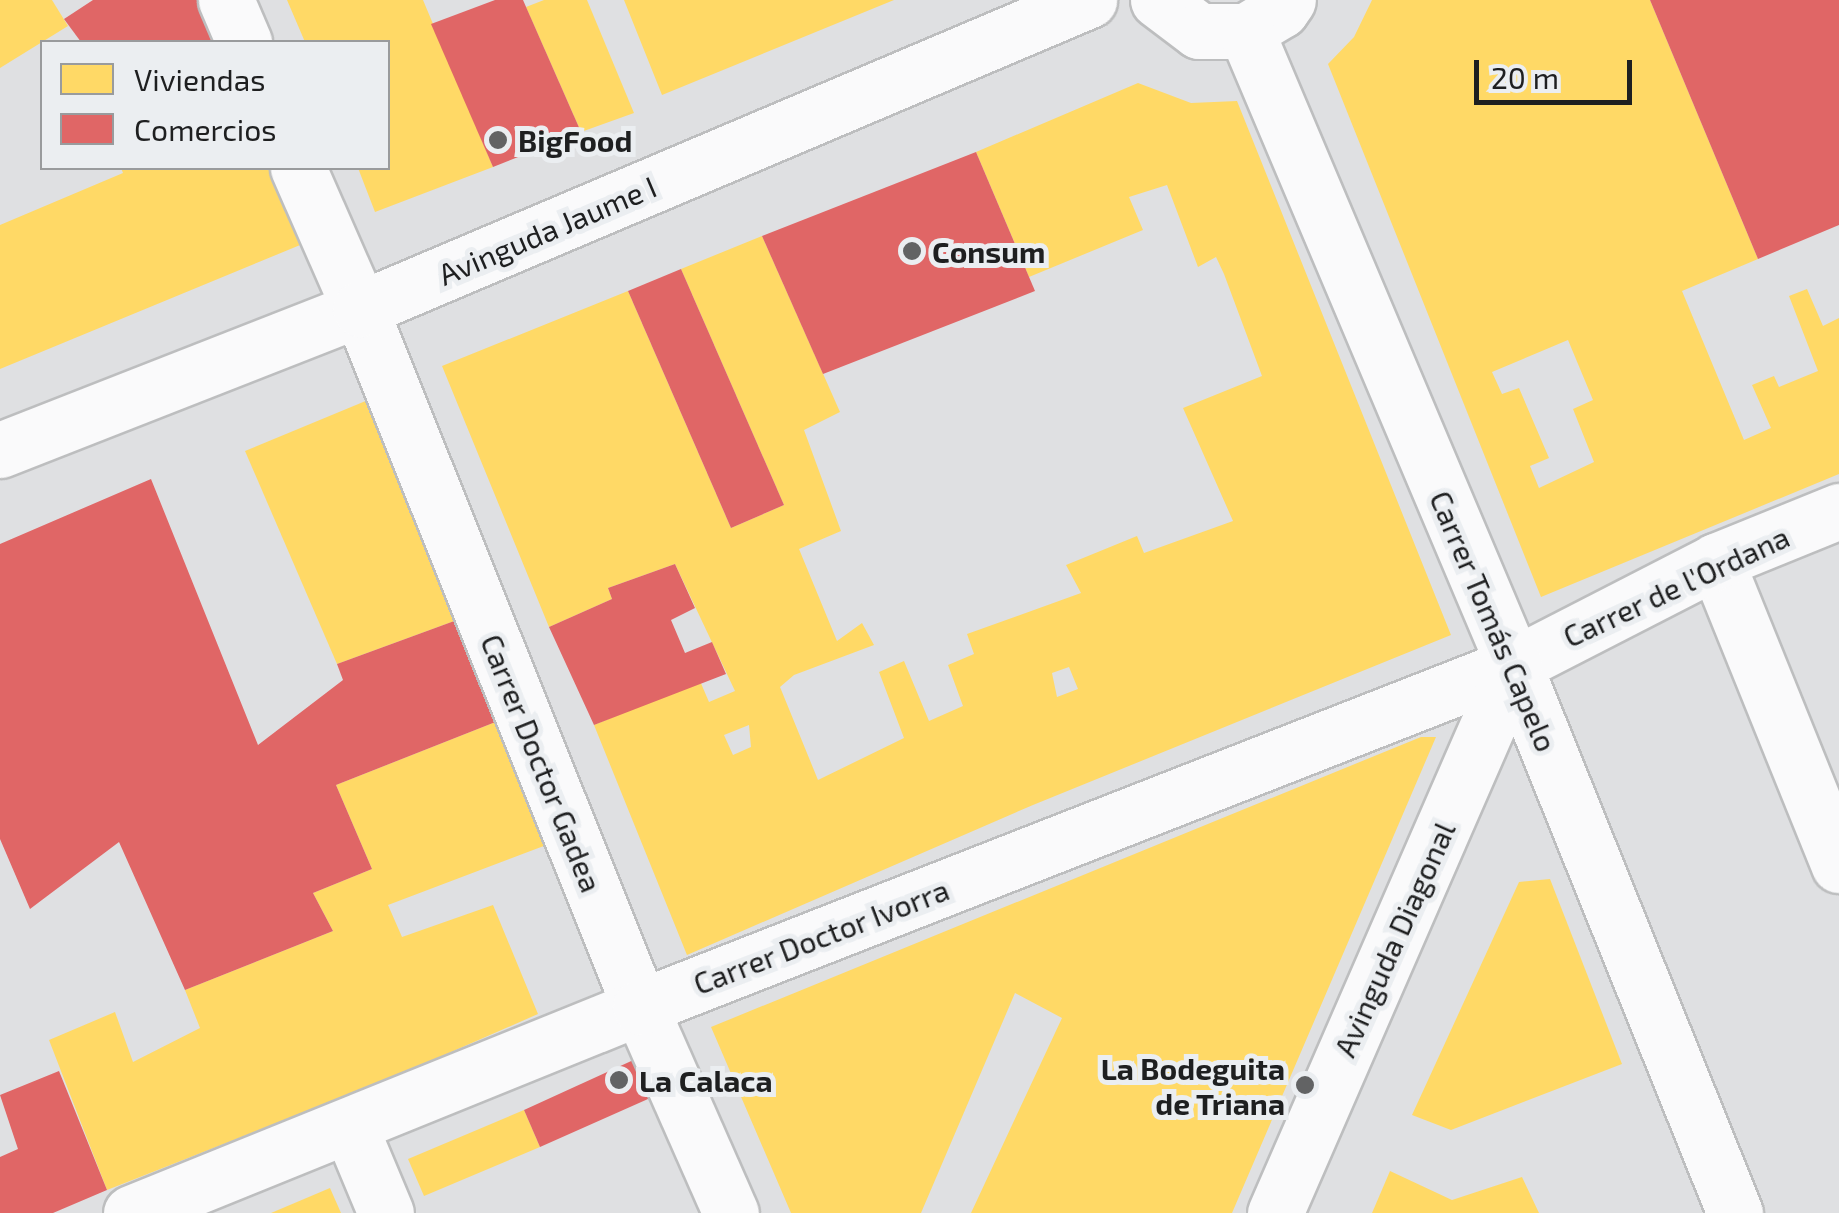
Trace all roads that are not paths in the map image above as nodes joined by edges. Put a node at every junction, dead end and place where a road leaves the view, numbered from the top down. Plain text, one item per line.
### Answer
1 (226, 0) edge
2 (1089, 0) edge
3 (1158, 0) edge
4 (1267, 16) edge
5 (243, 40) edge
6 (299, 170) edge
7 (360, 310) junction
8 (0, 450) edge
9 (1839, 512) edge
10 (1716, 560) junction
11 (1514, 665) junction
12 (1839, 865) edge
13 (640, 1006) junction
14 (350, 1127) junction
15 (131, 1213) edge
16 (386, 1213) edge
17 (731, 1213) edge
18 (1275, 1213) edge
19 (1736, 1213) edge

1 - 5 street
2 - 7 street, Avinguda Jaume I
3 - 4 street
4 - 11 street, Carrer Tomás Capelo
6 - 7 street, Carrer Doctor Gadea
7 - 8 street, Avinguda Jaume I
7 - 13 street, Carrer Doctor Gadea
9 - 10 street, Carrer de l'Ordana
10 - 11 street, Carrer de l'Ordana
10 - 12 street
11 - 13 street, Carrer Doctor Ivorra
11 - 18 street, Avinguda Diagonal
11 - 19 street, Carrer Tomás Capelo
13 - 14 street, Carrer Doctor Ivorra
13 - 17 street, Carrer Doctor Gadea
14 - 15 street, Carrer Doctor Ivorra
14 - 16 street

